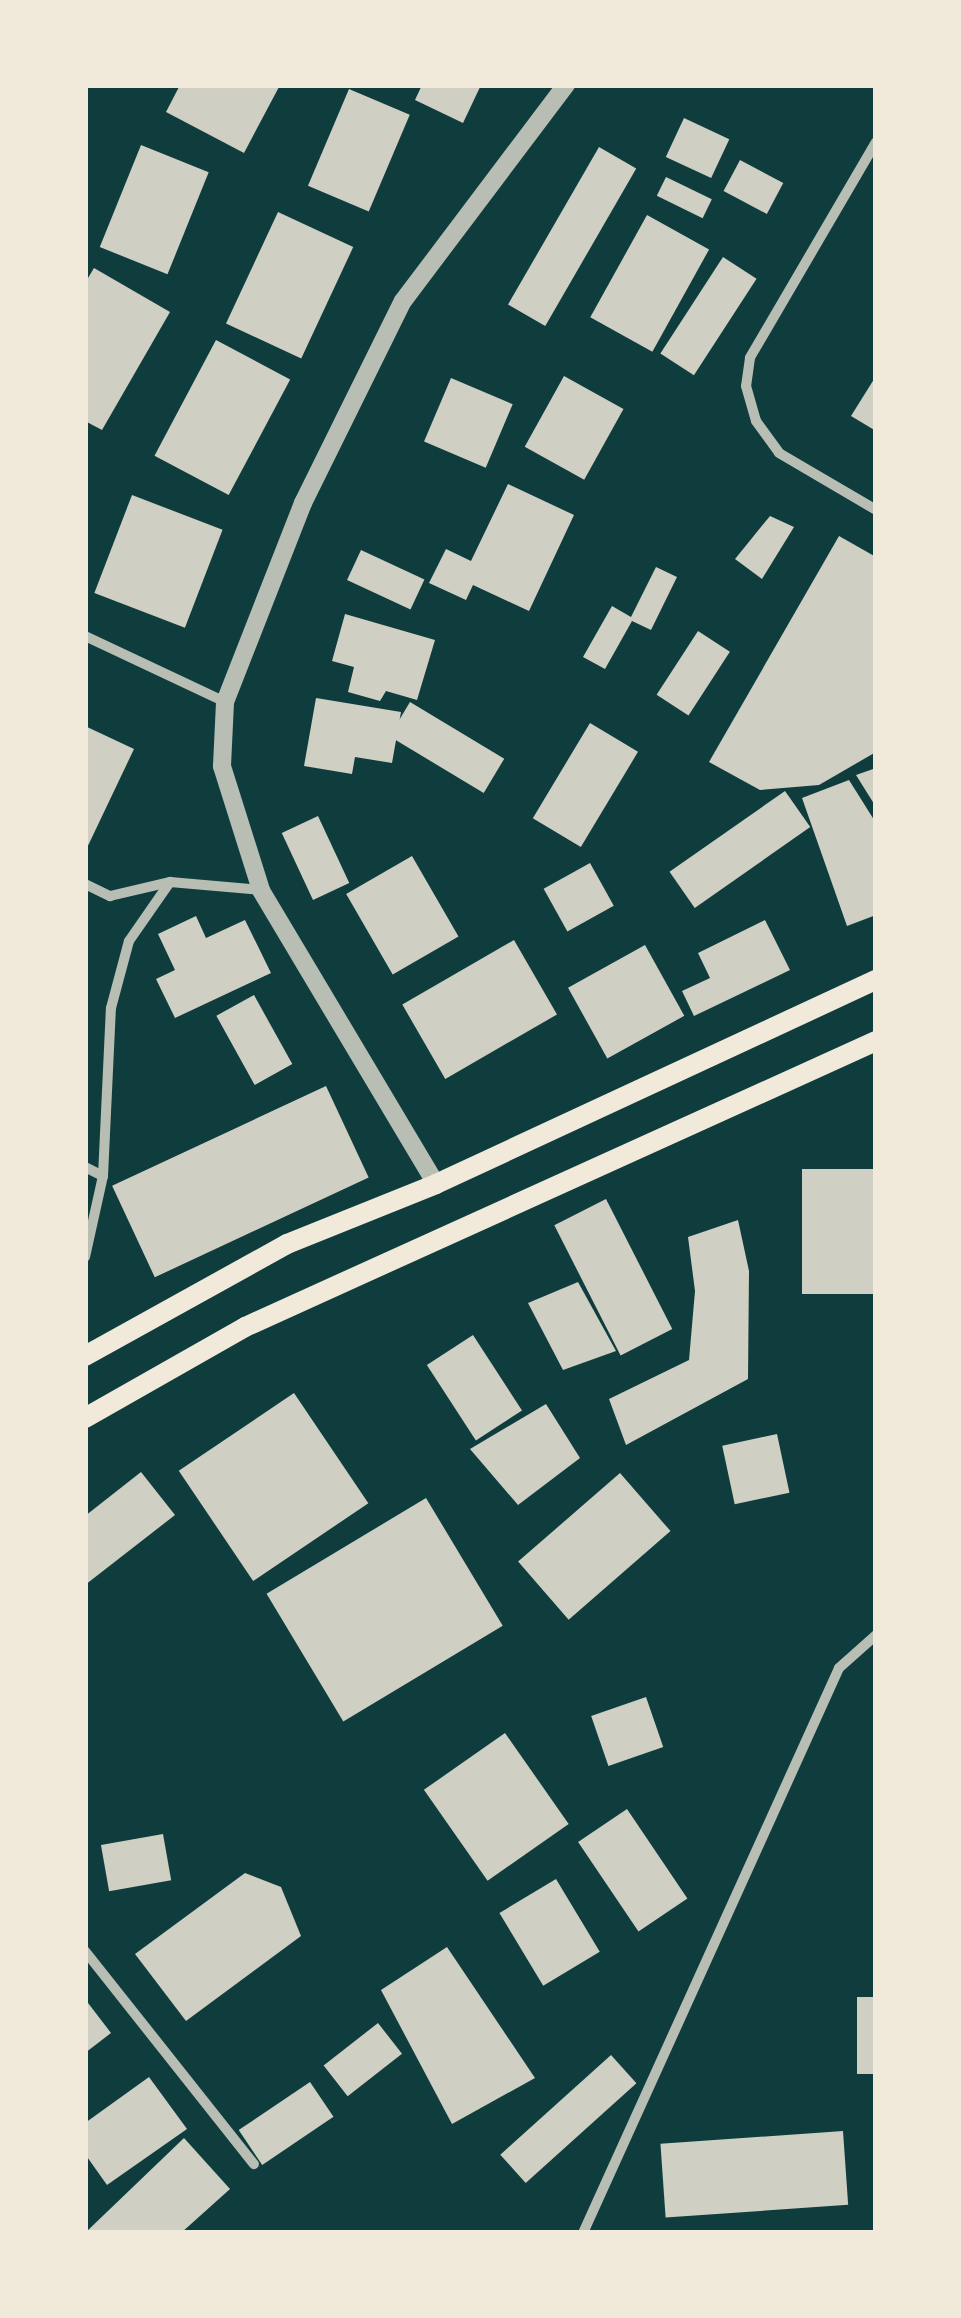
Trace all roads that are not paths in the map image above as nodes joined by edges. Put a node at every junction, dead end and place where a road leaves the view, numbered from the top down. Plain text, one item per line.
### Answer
1 (566, 85) edge
2 (876, 142) edge
3 (876, 510) edge
4 (85, 636) edge
5 (225, 702) junction
6 (170, 882) junction
7 (85, 884) edge
8 (261, 890) junction
9 (876, 980) edge
10 (876, 1041) edge
11 (85, 1167) edge
12 (103, 1176) junction
13 (436, 1184) junction
14 (85, 1257) edge
15 (85, 1356) edge
16 (85, 1418) edge
17 (876, 1635) edge
18 (85, 1951) edge
19 (254, 2164) dead end
20 (583, 2233) edge

1 - 5 street
2 - 3 street
4 - 5 street
5 - 8 street
6 - 7 street
6 - 8 street
6 - 12 street
8 - 13 street
9 - 13 main road
10 - 16 main road
11 - 12 street
12 - 14 street
13 - 15 main road
17 - 20 street
18 - 19 street

